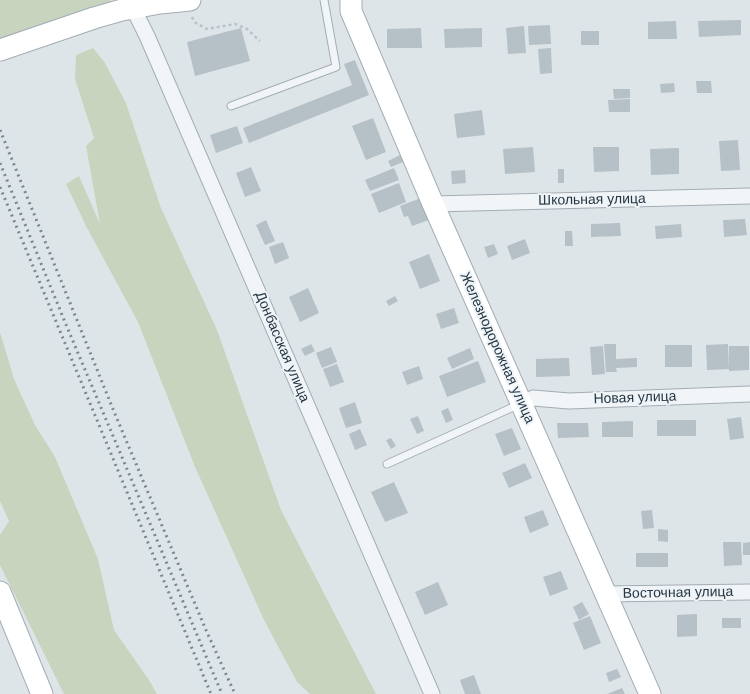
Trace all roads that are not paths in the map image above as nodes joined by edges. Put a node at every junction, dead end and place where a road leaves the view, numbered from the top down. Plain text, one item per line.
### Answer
1 (324, 0) edge
2 (351, 0) edge
3 (177, 1) edge
4 (132, 4) edge
5 (0, 50) edge
6 (231, 106) dead end
7 (750, 196) edge
8 (433, 204) junction
9 (750, 394) edge
10 (522, 403) junction
11 (387, 464) dead end
12 (0, 592) edge
13 (750, 592) edge
14 (605, 594) junction
15 (42, 694) edge
16 (432, 694) edge
17 (650, 694) edge

1 - 6 lane
2 - 8 street, Железнодорожная улица
3 - 4 street
4 - 5 street
4 - 16 street, Донбасская улица
7 - 8 street, Школьная улица
8 - 10 street, Железнодорожная улица
9 - 10 street, Новая улица
10 - 11 lane
10 - 14 street, Железнодорожная улица
12 - 15 street
13 - 14 street, Восточная улица
14 - 17 street, Железнодорожная улица

